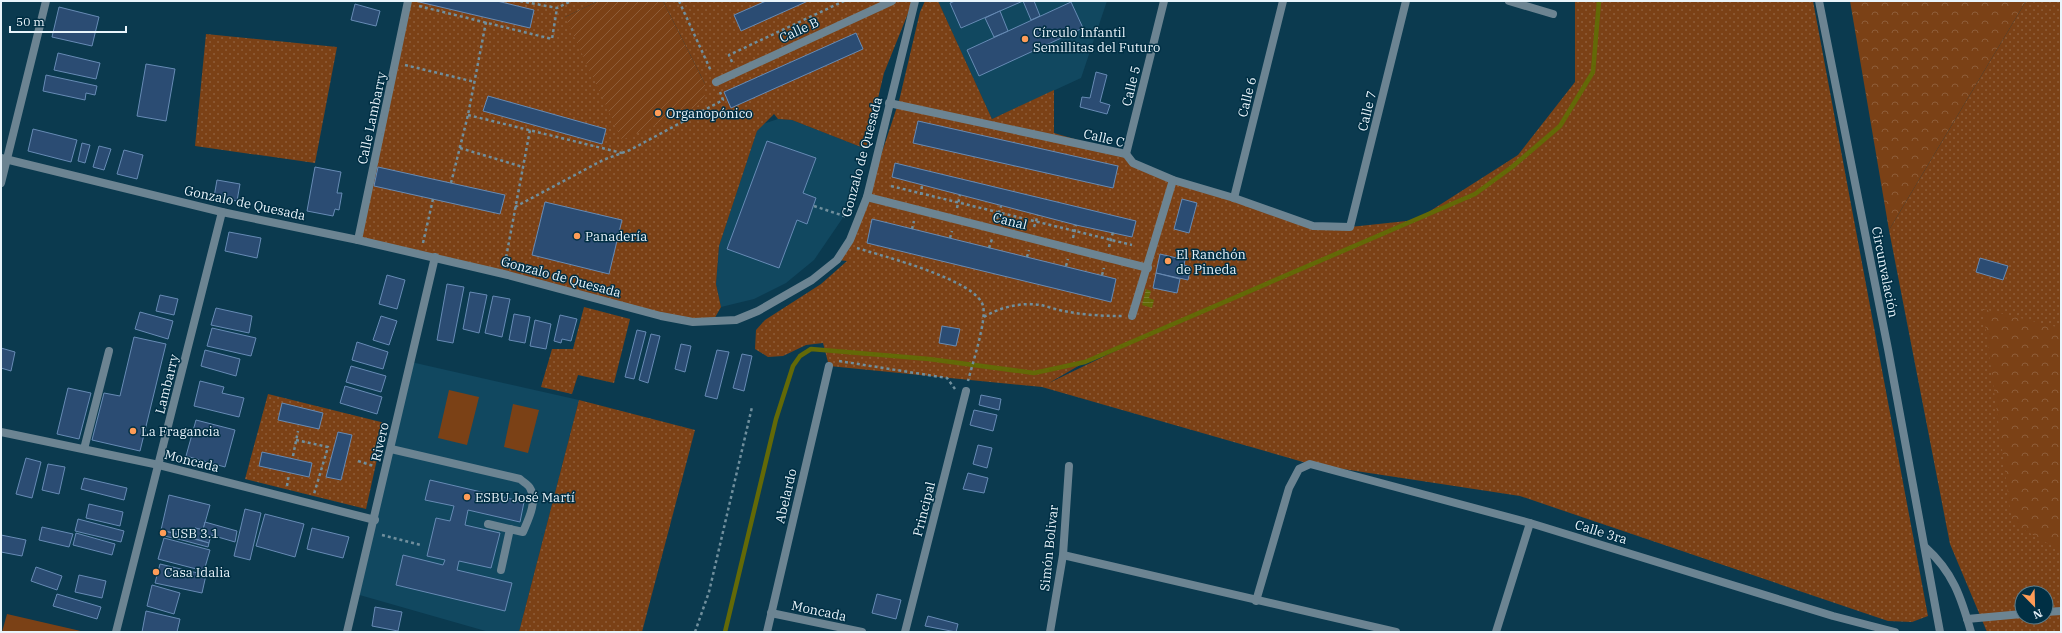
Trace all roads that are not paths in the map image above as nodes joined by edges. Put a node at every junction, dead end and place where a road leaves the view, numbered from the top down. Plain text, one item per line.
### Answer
1 (46, 1) edge
2 (892, 1) edge
3 (915, 1) edge
4 (1164, 1) edge
5 (1283, 1) edge
6 (1406, 1) edge
7 (1509, 1) edge
8 (1819, 1) edge
9 (408, 2) edge
10 (1554, 14) dead end
11 (716, 82) road end
12 (890, 103) junction
13 (1126, 154) junction
14 (4, 158) edge
15 (1173, 180) junction
16 (1, 183) edge
17 (867, 197) junction
18 (1234, 198) junction
19 (222, 212) junction
20 (1350, 227) joint
21 (358, 240) junction
22 (434, 257) junction
23 (1148, 268) junction
24 (1132, 316) road end
25 (109, 350) dead end
26 (829, 366) road end
27 (966, 391) dead end
28 (1, 432) edge
29 (84, 449) junction
30 (391, 449) junction
31 (159, 465) junction
32 (1069, 466) dead end
33 (375, 520) junction
34 (1530, 523) junction
35 (488, 524) dead end
36 (510, 529) junction
37 (1924, 547) junction
38 (1063, 555) junction
39 (501, 570) dead end
40 (1256, 601) junction
41 (771, 612) junction
42 (2014, 615) edge
43 (1967, 619) junction
44 (116, 632) edge
45 (348, 632) edge
46 (767, 632) edge
47 (862, 632) edge
48 (905, 632) edge
49 (1050, 632) edge
50 (1396, 632) edge
51 (1496, 632) edge
52 (1895, 632) edge
53 (1940, 632) edge
54 (1971, 632) edge

1 - 14 street
2 - 11 street, Calle B
3 - 12 street, Gonzalo de Quesada
4 - 13 street, Calle 5
5 - 18 street, Calle 6
6 - 20 street, Calle 7
7 - 10 street
8 - 37 street, Circunvalación
9 - 21 street, Calle Lambarry
12 - 13 street, Calle C
12 - 17 street, Gonzalo de Quesada
13 - 15 street, Calle C
14 - 16 street
14 - 19 street, Gonzalo de Quesada
15 - 18 street, Calle C
15 - 23 street
17 - 22 street, Gonzalo de Quesada
17 - 23 street, Canal
18 - 20 street, Calle C
19 - 21 street, Gonzalo de Quesada
19 - 31 street, Lambarry
21 - 22 street, Gonzalo de Quesada
22 - 30 street, Rivero
23 - 24 street
25 - 29 street
26 - 41 street, Abelardo
27 - 48 street, Principal
28 - 29 street, Moncada
29 - 31 street, Moncada
30 - 33 street, Rivero
30 - 36 street
31 - 33 street, Moncada
31 - 44 street, Lambarry
32 - 38 street, Simón Bolivar
33 - 45 street, Rivero
34 - 40 street, Calle 3ra
34 - 51 street
34 - 52 street, Calle 3ra
35 - 36 street
36 - 39 street
37 - 43 street
37 - 53 street, Circunvalación
38 - 40 street
38 - 49 street, Simón Bolivar
40 - 50 street
41 - 46 street, Abelardo
41 - 47 street, Moncada
42 - 43 street
43 - 54 street

